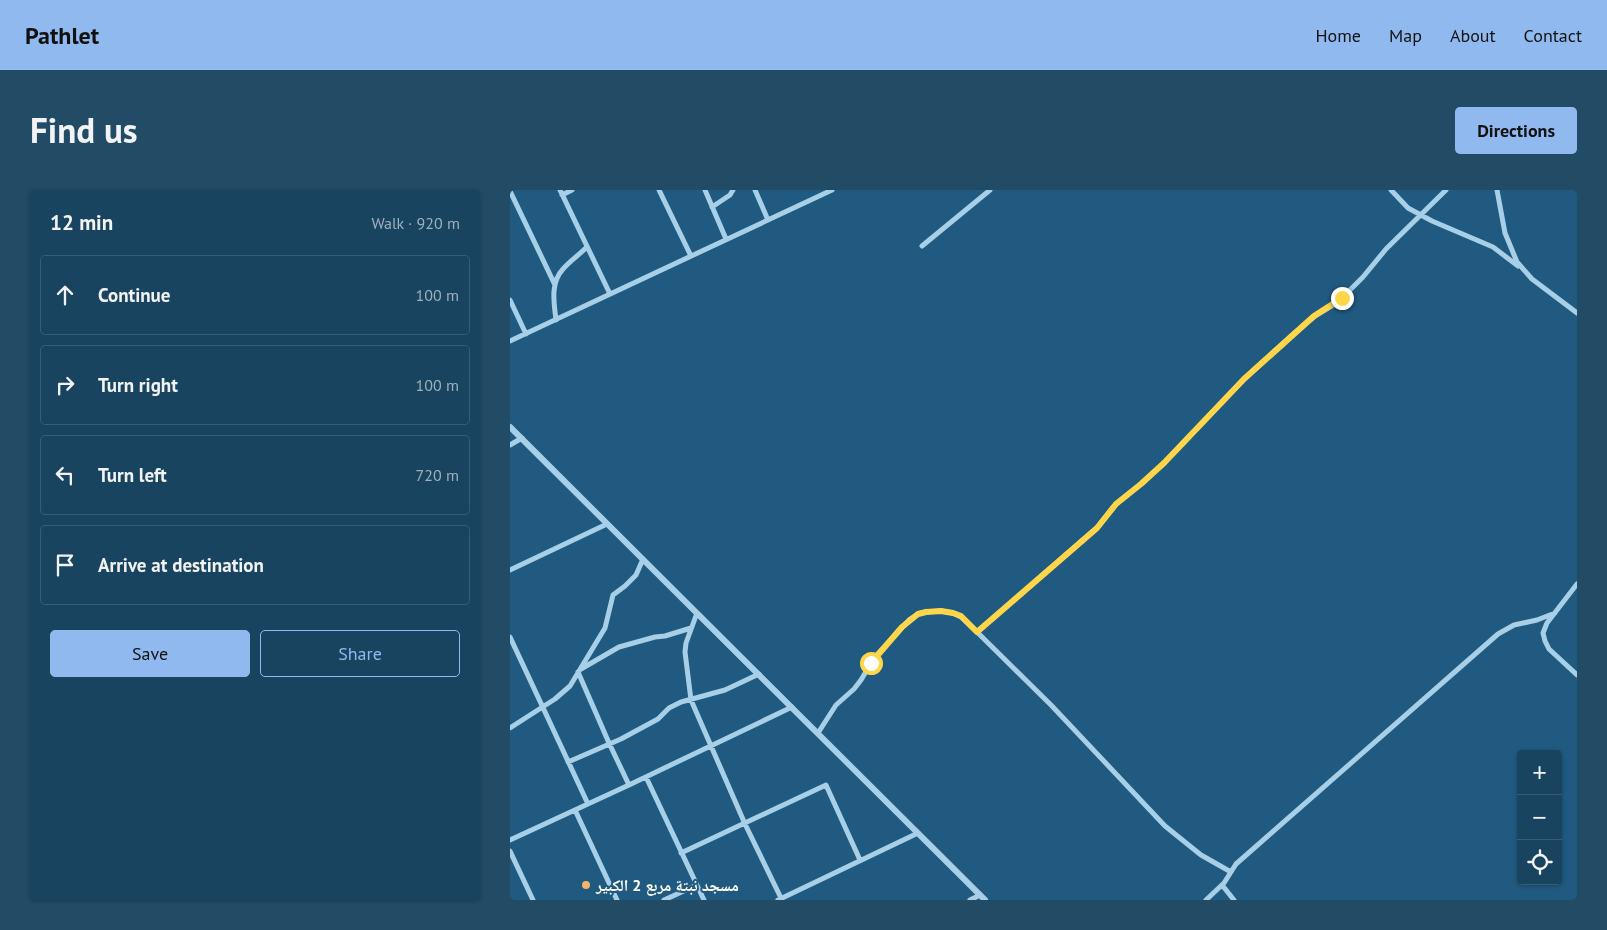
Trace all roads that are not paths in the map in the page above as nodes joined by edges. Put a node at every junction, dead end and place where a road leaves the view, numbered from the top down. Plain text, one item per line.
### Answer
1 (572, 190) edge
2 (659, 190) edge
3 (705, 190) edge
4 (733, 190) edge
5 (755, 190) edge
6 (832, 190) edge
7 (990, 190) edge
8 (1391, 190) edge
9 (1446, 190) edge
10 (1497, 190) edge
11 (510, 191) edge
12 (561, 192) edge
13 (712, 208) junction
14 (1420, 214) junction
15 (768, 220) junction
16 (726, 239) junction
17 (922, 246) dead end
18 (587, 247) junction
19 (691, 256) junction
20 (1521, 268) junction
21 (555, 285) junction
22 (610, 294) junction
23 (510, 300) edge
24 (1577, 314) edge
25 (556, 320) junction
26 (526, 334) junction
27 (510, 341) edge
28 (510, 427) edge
29 (522, 438) junction
30 (510, 445) edge
31 (607, 524) junction
32 (643, 559) junction
33 (510, 570) edge
34 (1577, 584) edge
35 (697, 613) junction
36 (1555, 613) junction
37 (691, 628) junction
38 (977, 632) junction
39 (510, 636) edge
40 (579, 671) junction
41 (759, 674) junction
42 (1577, 675) edge
43 (691, 700) junction
44 (542, 707) junction
45 (792, 707) junction
46 (510, 728) edge
47 (818, 733) junction
48 (609, 743) junction
49 (710, 746) junction
50 (568, 762) junction
51 (646, 777) junction
52 (629, 785) junction
53 (588, 804) junction
54 (575, 810) junction
55 (745, 824) junction
56 (918, 833) junction
57 (510, 840) edge
58 (510, 851) edge
59 (681, 853) junction
60 (860, 860) junction
61 (1231, 872) junction
62 (697, 885) junction
63 (1222, 885) junction
64 (983, 898) edge
65 (780, 899) edge
66 (533, 900) edge
67 (617, 900) edge
68 (664, 900) edge
69 (704, 900) edge
70 (970, 900) edge
71 (1206, 900) edge
72 (1234, 900) edge

1 - 12 street
2 - 19 street
3 - 13 street
4 - 13 street
5 - 15 street
6 - 15 street
7 - 17 street
8 - 14 street
9 - 14 street
10 - 20 street
11 - 21 street
12 - 18 street
13 - 16 street
14 - 20 street
14 - 38 street
15 - 16 street
16 - 19 street
18 - 21 street
18 - 22 street
19 - 22 street
20 - 24 street
21 - 25 street
22 - 25 street
23 - 26 street
25 - 26 street
26 - 27 street
28 - 29 street
29 - 30 street
29 - 31 street
31 - 32 street
31 - 33 street
32 - 35 street
32 - 40 street
34 - 36 street
35 - 37 street
35 - 41 street
36 - 42 street
36 - 61 street
37 - 40 street
37 - 43 street
38 - 47 street
38 - 61 street
39 - 44 street
40 - 44 street
40 - 48 street
41 - 43 street
41 - 45 street
43 - 48 street
43 - 49 street
44 - 46 street
44 - 50 street
45 - 47 street
45 - 49 street
47 - 56 street
48 - 50 street
48 - 52 street
49 - 51 street
49 - 55 street
50 - 53 street
51 - 52 street
51 - 59 street
52 - 53 street
53 - 54 street
54 - 57 street
54 - 67 street
55 - 59 street
55 - 60 street
55 - 65 street
56 - 60 street
56 - 64 street
58 - 66 street
59 - 62 street
60 - 65 street
61 - 63 street
62 - 68 street
62 - 69 street
63 - 71 street
63 - 72 street
64 - 70 street

